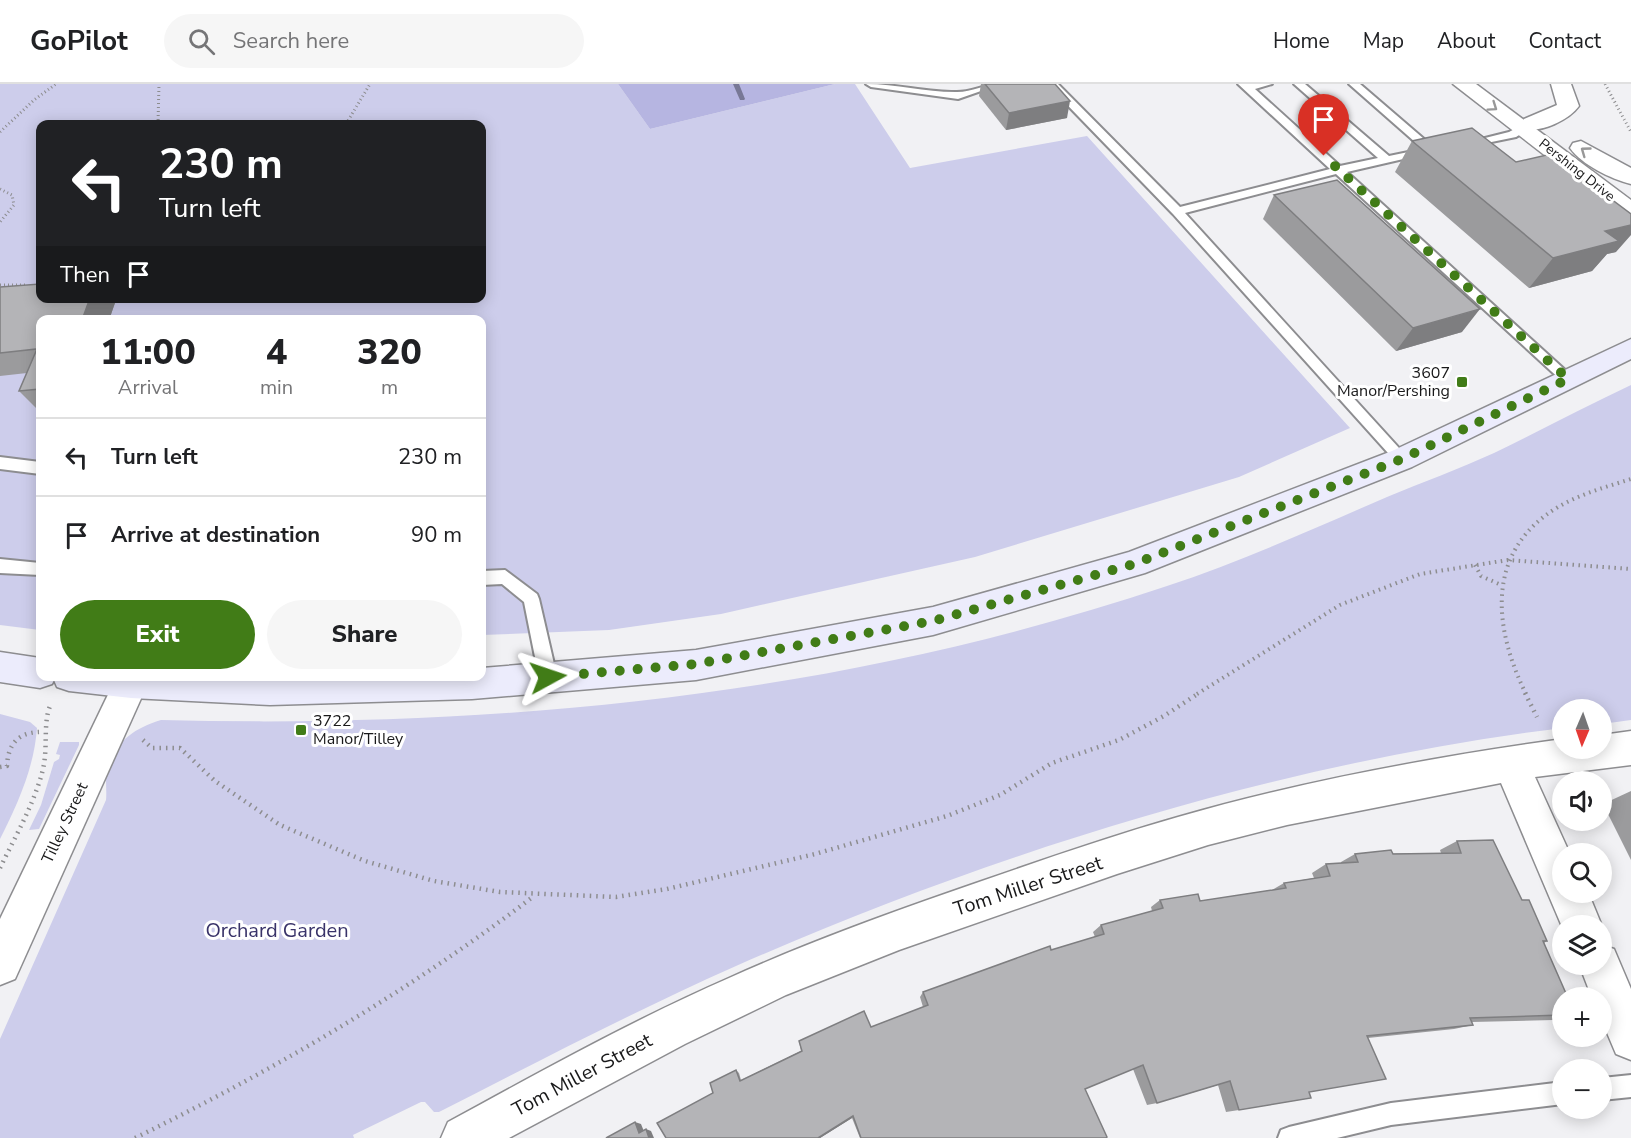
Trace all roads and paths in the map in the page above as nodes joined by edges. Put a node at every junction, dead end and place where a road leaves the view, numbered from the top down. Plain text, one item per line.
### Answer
1 (56, 84) edge
2 (159, 84) edge
3 (370, 84) edge
4 (871, 84) edge
5 (996, 84) edge
6 (1052, 84) edge
7 (1267, 84) edge
8 (1299, 84) edge
9 (1354, 84) edge
10 (1463, 84) edge
11 (1490, 84) edge
12 (1562, 84) edge
13 (1605, 84) edge
14 (1245, 86) edge
15 (158, 120) edge
16 (348, 120) edge
17 (1533, 124) junction
18 (0, 132) edge
19 (1631, 132) edge
20 (1442, 149) junction
21 (1387, 160) junction
22 (1339, 170) junction
23 (1631, 177) edge
24 (0, 189) edge
25 (1177, 211) junction
26 (1631, 211) edge
27 (0, 222) edge
28 (0, 285) edge
29 (30, 285) edge
30 (1631, 348) edge
31 (1568, 379) junction
32 (1402, 459) junction
33 (0, 463) edge
34 (36, 468) edge
35 (1631, 479) edge
36 (1508, 560) junction
37 (1475, 565) junction
38 (0, 566) edge
39 (36, 569) edge
40 (1631, 569) edge
41 (486, 578) edge
42 (1499, 584) junction
43 (0, 667) edge
44 (36, 677) edge
45 (548, 677) junction
46 (55, 682) edge
47 (131, 683) junction
48 (1537, 717) dead end
49 (39, 732) dead end
50 (136, 735) dead end
51 (1631, 748) edge
52 (1511, 764) junction
53 (0, 767) edge
54 (1552, 857) edge
55 (0, 868) edge
56 (535, 896) junction
57 (0, 964) edge
58 (1604, 975) edge
59 (1631, 1039) edge
60 (1631, 1086) edge
61 (1612, 1088) edge
62 (1552, 1095) edge
63 (135, 1138) edge
64 (464, 1138) edge
65 (1289, 1138) edge

1 - 18 path
2 - 15 path
3 - 16 path
4 - 5 lane
6 - 25 lane
7 - 14 lane
8 - 21 lane
9 - 20 lane
10 -> 17 street
11 - 17 street
12 - 17 street, Pershing Drive
13 - 19 path
14 - 22 lane
17 - 20 lane
23 -> 17 street, Pershing Drive
17 - 26 street, Pershing Drive
20 - 21 lane
21 - 22 lane
22 - 25 lane
22 - 31 lane
24 - 27 path
25 - 32 lane
28 - 29 path
30 - 31 main road
31 - 32 main road
32 - 45 main road
33 - 34 lane
35 - 36 path
36 - 37 path
36 - 40 path
36 - 42 path
37 - 42 path
37 - 56 path
38 - 39 lane
41 - 45 lane
42 - 48 path
43 - 44 main road
45 - 47 main road
46 - 47 main road
46 - 55 path
47 - 57 street, Tilley Street
49 - 53 path
50 - 56 path
51 - 52 street, Tom Miller Street
52 - 54 street
52 - 64 street, Tom Miller Street
56 - 63 path
58 - 59 street
60 - 61 lane
62 - 65 lane

